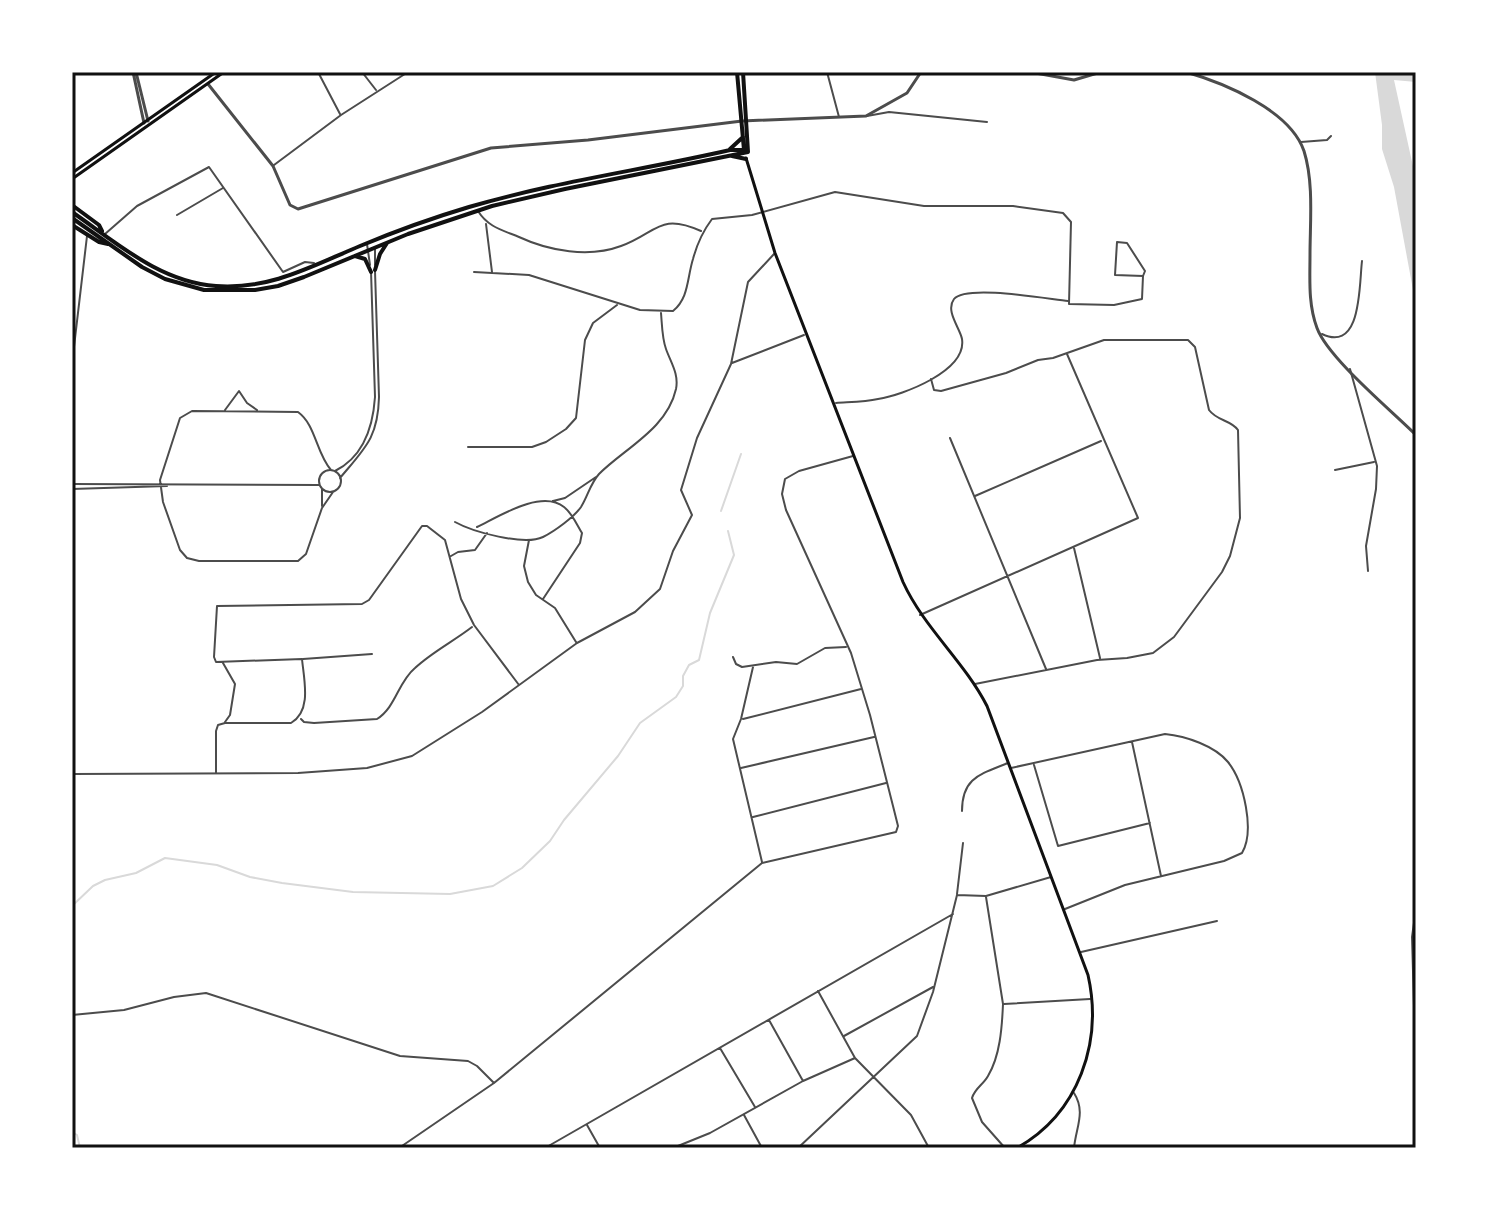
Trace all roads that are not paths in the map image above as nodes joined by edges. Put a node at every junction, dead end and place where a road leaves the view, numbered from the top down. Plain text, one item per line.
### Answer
1 (135, 72) edge
2 (216, 72) edge
3 (224, 72) edge
4 (318, 72) edge
5 (362, 72) edge
6 (408, 72) edge
7 (740, 72) edge
8 (827, 72) edge
9 (921, 72) edge
10 (1030, 72) edge
11 (1101, 72) edge
12 (1188, 72) edge
13 (208, 84) junction
14 (377, 92) junction
15 (341, 115) junction
16 (866, 116) junction
17 (839, 118) junction
18 (745, 121) junction
19 (987, 122) dead end
20 (146, 124) junction
21 (1331, 136) dead end
22 (743, 137) junction
23 (1300, 142) junction
24 (746, 151) junction
25 (730, 153) junction
26 (747, 160) junction
27 (273, 166) junction
28 (72, 176) edge
29 (223, 188) junction
30 (72, 205) edge
31 (478, 210) junction
32 (761, 212) junction
33 (72, 215) edge
34 (177, 215) dead end
35 (486, 223) junction
36 (72, 225) edge
37 (703, 232) junction
38 (103, 234) junction
39 (87, 235) junction
40 (389, 241) junction
41 (371, 244) junction
42 (109, 245) junction
43 (775, 253) junction
44 (353, 255) junction
45 (1362, 261) dead end
46 (320, 264) junction
47 (373, 271) junction
48 (474, 272) dead end
49 (492, 272) junction
50 (1143, 276) junction
51 (1069, 301) junction
52 (618, 304) junction
53 (661, 313) junction
54 (1318, 330) junction
55 (806, 334) junction
56 (1067, 353) junction
57 (72, 364) edge
58 (731, 364) junction
59 (1350, 369) junction
60 (931, 379) junction
61 (834, 403) junction
62 (225, 411) junction
63 (258, 411) junction
64 (1416, 435) edge
65 (950, 438) dead end
66 (1104, 440) junction
67 (468, 447) dead end
68 (854, 456) junction
69 (322, 460) junction
70 (1375, 461) junction
71 (333, 470) junction
72 (1335, 470) dead end
73 (321, 474) junction
74 (598, 476) junction
75 (340, 478) junction
76 (319, 485) junction
77 (72, 486) edge
78 (161, 486) junction
79 (322, 489) junction
80 (333, 492) junction
81 (974, 497) junction
82 (552, 502) junction
83 (322, 508) junction
84 (571, 516) junction
85 (455, 522) dead end
86 (474, 529) junction
87 (487, 532) junction
88 (529, 540) junction
89 (1074, 546) junction
90 (450, 556) junction
91 (1368, 571) dead end
92 (1007, 576) junction
93 (543, 599) junction
94 (920, 615) junction
95 (474, 625) junction
96 (577, 643) junction
97 (847, 647) junction
98 (372, 654) dead end
99 (733, 657) dead end
100 (302, 659) junction
101 (1100, 660) junction
102 (223, 663) junction
103 (753, 667) junction
104 (1046, 670) junction
105 (975, 684) junction
106 (519, 685) junction
107 (862, 689) junction
108 (300, 718) junction
109 (741, 719) junction
110 (225, 723) junction
111 (876, 737) junction
112 (1132, 741) junction
113 (1034, 763) junction
114 (1010, 765) junction
115 (741, 768) junction
116 (216, 773) junction
117 (72, 774) edge
118 (887, 783) junction
119 (962, 811) dead end
120 (753, 817) junction
121 (1150, 823) junction
122 (963, 843) dead end
123 (762, 863) junction
124 (1161, 876) junction
125 (1052, 877) junction
126 (957, 895) junction
127 (986, 896) junction
128 (1064, 909) junction
129 (1416, 909) edge
130 (953, 914) junction
131 (1217, 921) dead end
132 (1080, 952) junction
133 (935, 986) junction
134 (818, 991) junction
135 (1093, 999) junction
136 (1003, 1004) junction
137 (72, 1015) edge
138 (768, 1019) junction
139 (843, 1037) junction
140 (720, 1047) junction
141 (855, 1058) junction
142 (1416, 1074) edge
143 (875, 1076) junction
144 (803, 1081) junction
145 (494, 1083) junction
146 (1073, 1092) junction
147 (755, 1107) junction
148 (744, 1114) junction
149 (586, 1124) junction
150 (399, 1148) edge
151 (545, 1148) edge
152 (600, 1148) edge
153 (673, 1148) edge
154 (762, 1148) edge
155 (798, 1148) edge
156 (929, 1148) edge
157 (1005, 1148) edge
158 (1017, 1148) edge
159 (1074, 1148) edge

1 - 20 street
2 - 20 main road
3 - 13 main road
4 - 15 street
5 - 14 street
6 - 14 street
7 - 18 main road
8 - 17 street
9 - 16 street
10 - 11 street
12 - 23 street
13 - 20 main road
13 - 27 street
14 - 15 street
15 - 27 street
16 - 17 street
16 - 19 street
17 - 18 street
18 - 22 main road
18 - 24 main road
18 - 27 street
20 - 28 main road
21 - 23 street
22 - 24 main road
22 - 25 main road
23 - 54 street
24 - 25 main road
24 - 26 main road
25 - 26 main road
25 - 31 main road
25 - 41 main road
26 - 32 main road
29 - 34 street
29 - 38 street
29 - 46 street
30 - 38 main road
31 - 35 street
31 - 40 main road
32 - 37 street
32 - 43 main road
32 - 51 street
33 - 38 main road
33 - 42 main road
35 - 37 street
35 - 49 street
36 - 39 main road
37 - 53 street
38 - 46 main road
39 - 42 main road
39 - 57 street
40 - 41 main road
40 - 47 main road
41 - 44 main road
41 - 46 main road
41 - 47 street
42 - 44 main road
43 - 55 main road
43 - 58 street
44 - 47 main road
45 - 54 street
47 - 71 street
47 - 75 street
48 - 49 street
49 - 52 street
50 - 50 street
50 - 51 street
51 - 60 street
52 - 53 street
52 - 67 street
53 - 74 street
54 - 59 street
55 - 58 street
55 - 61 main road
56 - 60 street
56 - 66 street
56 - 101 street
58 - 96 street
59 - 64 street
59 - 70 street
60 - 61 street
61 - 68 main road
62 - 63 street
62 - 63 street
62 - 78 street
63 - 69 street
65 - 81 street
66 - 81 street
66 - 89 street
68 - 94 main road
68 - 97 street
69 - 71 street
69 - 73 street
70 - 72 street
70 - 91 street
71 - 73 street
71 - 75 street
73 - 76 street
74 - 82 street
74 - 84 street
75 - 80 street
76 - 78 street
76 - 79 street
77 - 78 street
78 - 83 street
79 - 80 street
79 - 83 street
80 - 83 street
81 - 92 street
82 - 84 street
82 - 86 street
84 - 88 street
84 - 93 street
85 - 86 street
86 - 87 street
87 - 88 street
87 - 90 street
88 - 93 street
89 - 92 street
89 - 101 street
90 - 95 street
90 - 102 street
92 - 94 street
92 - 104 street
93 - 96 street
94 - 105 main road
95 - 106 street
95 - 108 street
96 - 106 street
97 - 103 street
97 - 107 street
98 - 100 street
99 - 103 street
100 - 102 street
100 - 108 street
101 - 104 street
102 - 110 street
103 - 109 street
104 - 105 street
105 - 114 main road
106 - 116 street
107 - 109 street
107 - 111 street
108 - 110 street
109 - 115 street
110 - 116 street
111 - 115 street
111 - 118 street
112 - 113 street
112 - 121 street
112 - 124 street
113 - 114 street
113 - 121 street
114 - 119 street
114 - 125 main road
115 - 120 street
116 - 117 street
118 - 120 street
118 - 123 street
120 - 123 street
121 - 124 street
122 - 126 street
123 - 145 street
124 - 128 street
125 - 127 street
125 - 128 main road
126 - 127 street
126 - 130 street
127 - 136 street
128 - 132 main road
129 - 142 street
130 - 133 street
130 - 134 street
131 - 132 street
132 - 135 main road
133 - 139 street
133 - 143 street
134 - 138 street
134 - 139 street
135 - 136 street
135 - 146 main road
136 - 157 street
137 - 145 street
138 - 140 street
138 - 144 street
139 - 141 street
140 - 147 street
140 - 149 street
141 - 143 street
141 - 144 street
143 - 155 street
143 - 156 street
144 - 147 street
145 - 150 street
146 - 158 main road
146 - 159 street
147 - 148 street
148 - 153 street
148 - 154 street
149 - 151 street
149 - 152 street

